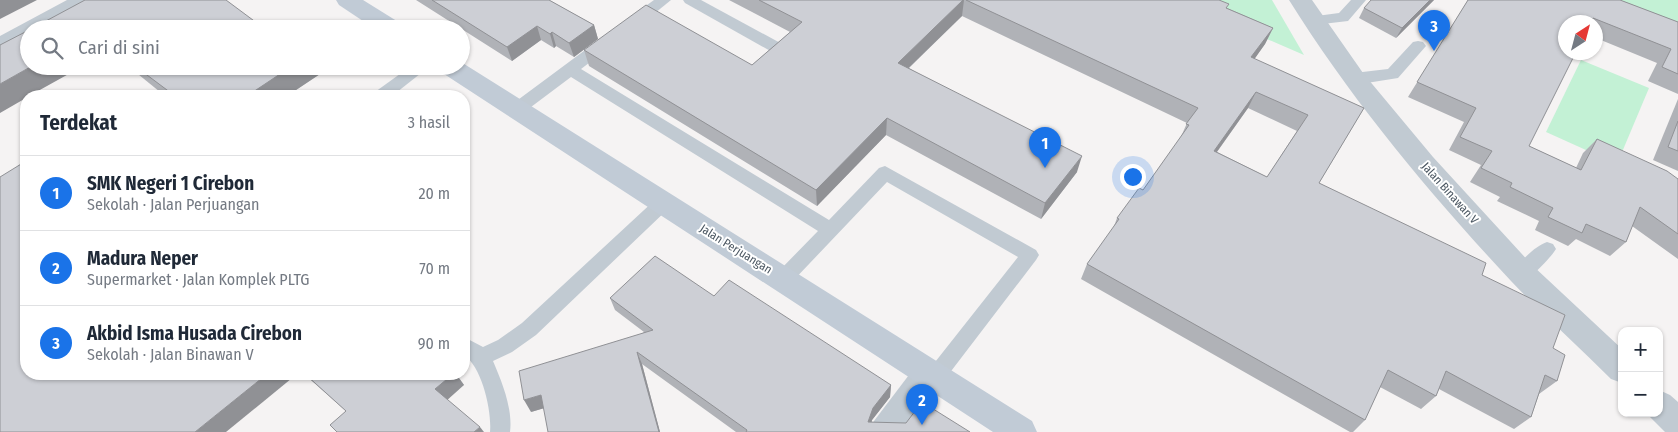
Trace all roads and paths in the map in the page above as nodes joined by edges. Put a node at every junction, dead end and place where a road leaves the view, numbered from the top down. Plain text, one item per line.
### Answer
1 (78, 0) edge
2 (347, 0) edge
3 (664, 0) edge
4 (690, 0) edge
5 (1359, 0) edge
6 (1307, 10) edge
7 (41, 20) edge
8 (378, 20) edge
9 (20, 31) edge
10 (0, 42) edge
11 (1418, 46) dead end
12 (779, 49) edge
13 (570, 69) junction
14 (410, 75) edge
15 (464, 75) edge
16 (1354, 79) junction
17 (389, 90) edge
18 (517, 109) junction
19 (663, 203) junction
20 (830, 229) junction
21 (1547, 249) dead end
22 (1522, 273) junction
23 (783, 279) junction
24 (470, 350) edge
25 (480, 357) junction
26 (1618, 365) edge
27 (932, 375) junction
28 (1663, 409) edge
29 (1678, 423) edge
30 (500, 432) edge
31 (884, 432) edge
32 (1021, 432) edge

1 - 7 lane
2 - 8 street
3 - 13 lane
4 - 12 lane
5 - 6 lane
6 - 16 street, Jalan Binawan V
9 - 10 lane
11 - 16 lane
13 - 18 lane
13 - 20 lane
14 - 17 lane
15 - 18 street, Jalan Perjuangan
16 - 22 street, Jalan Binawan V
18 - 19 street, Jalan Perjuangan
19 - 23 street, Jalan Perjuangan
19 - 25 lane
20 - 23 lane
20 - 27 lane
21 - 22 lane
22 - 26 street, Jalan Binawan V
23 - 27 street, Jalan Perjuangan
24 - 25 lane
25 - 30 lane
27 - 31 street
27 - 32 street, Jalan Perjuangan
28 - 29 street

